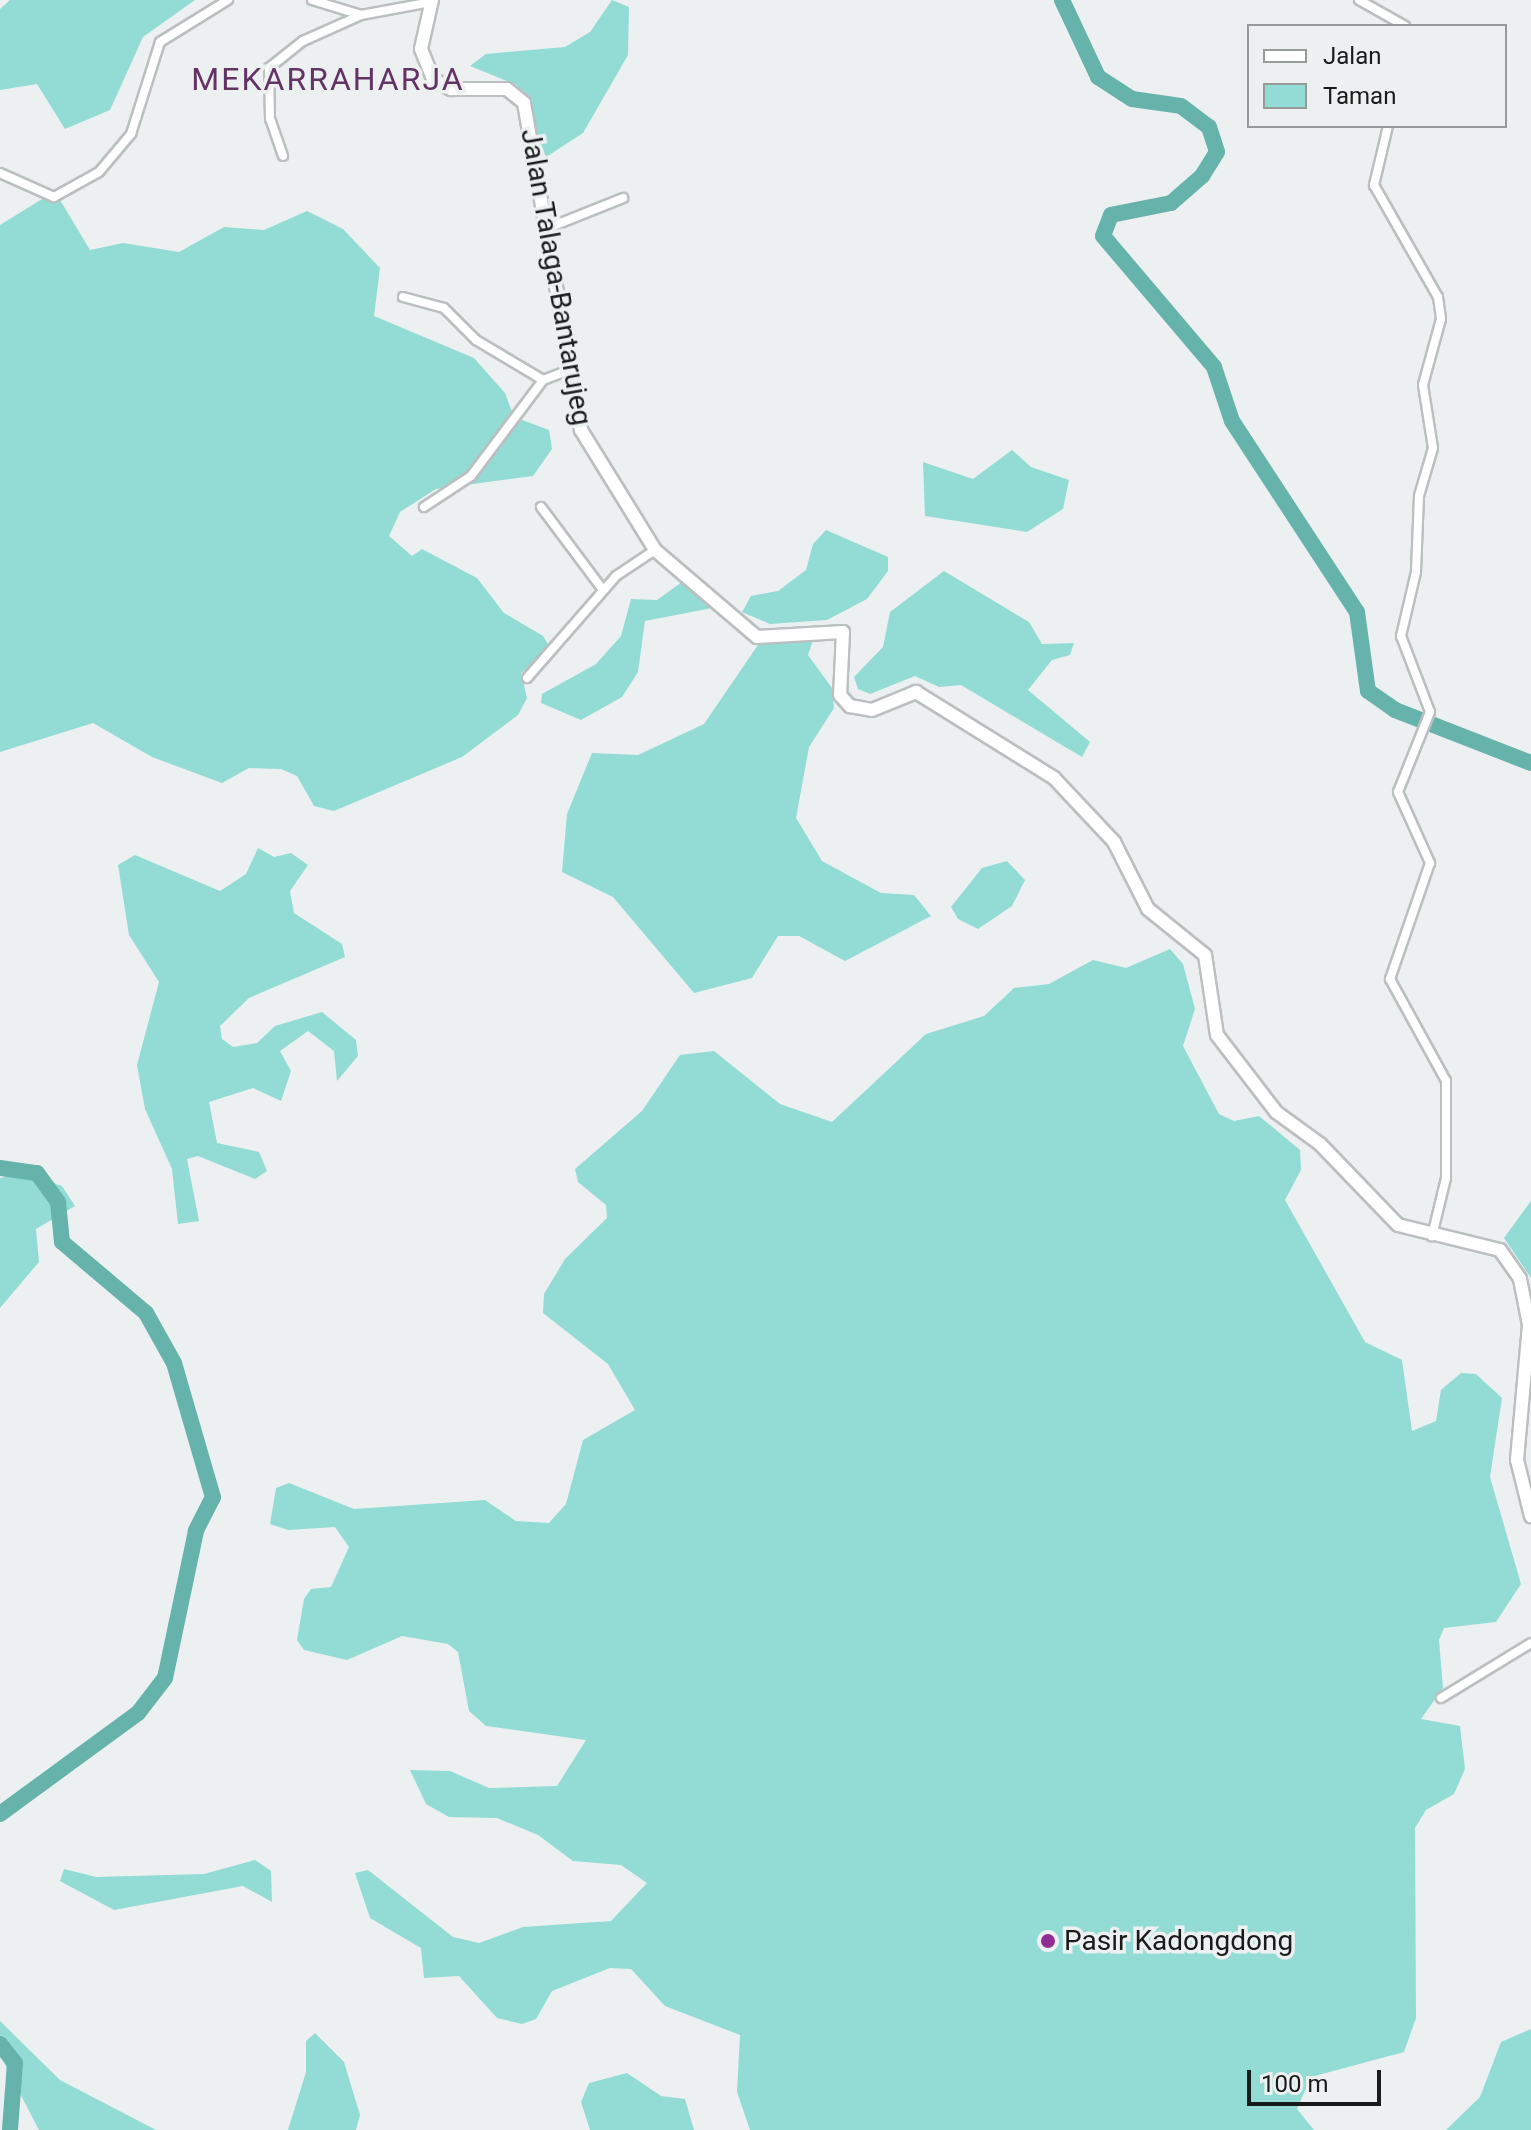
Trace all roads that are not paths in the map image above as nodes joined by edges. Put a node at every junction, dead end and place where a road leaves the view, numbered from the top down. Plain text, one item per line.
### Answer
1 (228, 0) edge
2 (312, 0) edge
3 (1359, 0) edge
4 (432, 1) edge
5 (361, 15) junction
6 (1401, 24) edge
7 (1388, 128) edge
8 (283, 156) dead end
9 (0, 173) edge
10 (623, 198) dead end
11 (548, 228) junction
12 (403, 297) dead end
13 (569, 370) junction
14 (543, 380) junction
15 (424, 507) dead end
16 (541, 507) dead end
17 (655, 550) junction
18 (603, 590) junction
19 (527, 678) dead end
20 (1432, 1237) junction
21 (1528, 1377) edge
22 (1531, 1516) edge
23 (1531, 1643) edge
24 (1441, 1698) dead end

1 - 9 street
2 - 5 street
3 - 6 street
4 - 5 street
4 - 11 main road, Jalan Talaga-Bantarujeg
5 - 8 street
7 - 20 street
10 - 11 street
11 - 13 main road, Jalan Talaga-Bantarujeg
12 - 14 street
13 - 14 street
13 - 17 main road, Jalan Talaga-Bantarujeg
14 - 15 street
16 - 18 street
17 - 18 street
17 - 20 main road, Jalan Talaga-Bantarujeg
18 - 19 street
20 - 21 main road, Jalan Talaga-Bantarujeg
21 - 22 main road, Jalan Talaga-Bantarujeg
23 - 24 street

